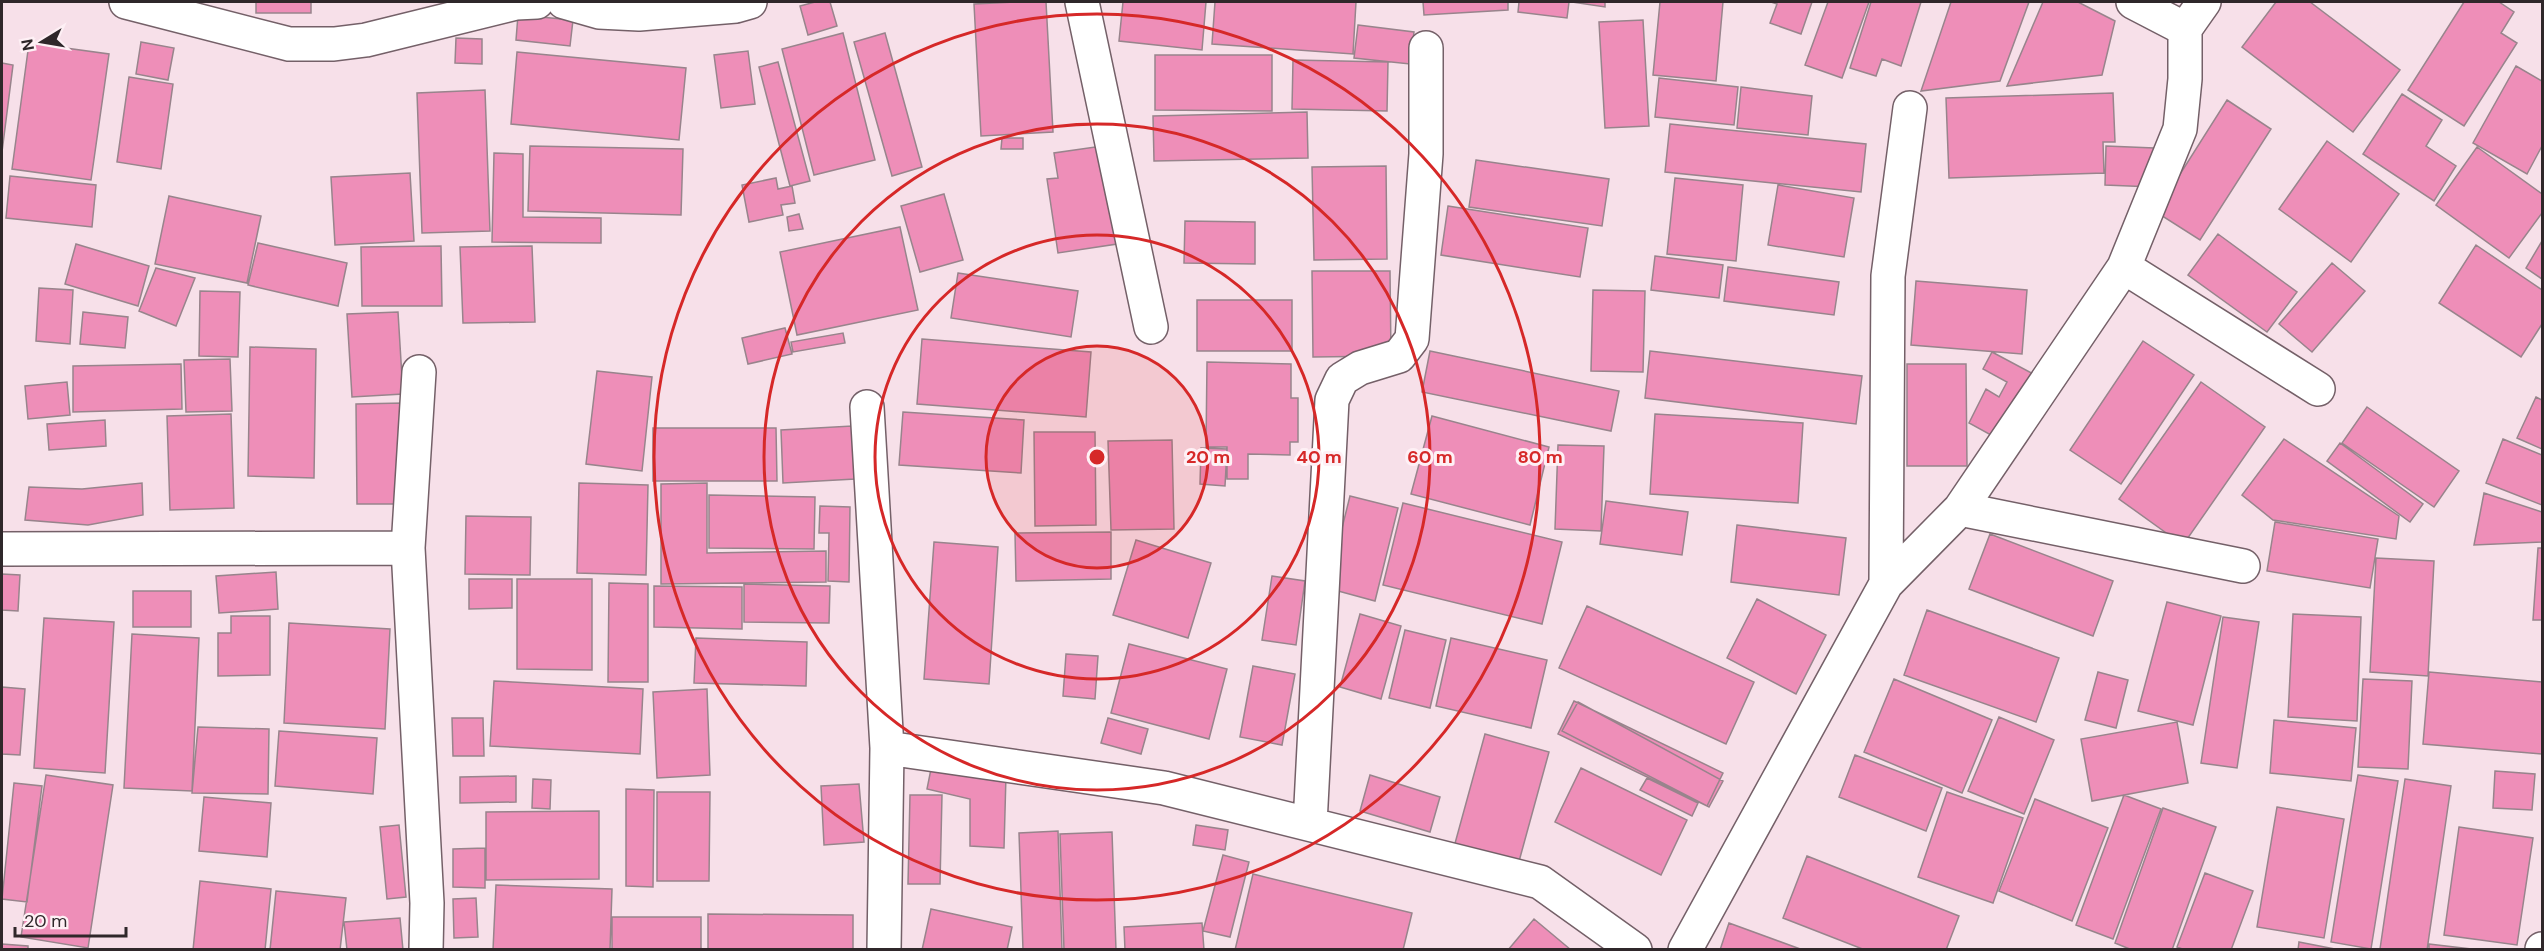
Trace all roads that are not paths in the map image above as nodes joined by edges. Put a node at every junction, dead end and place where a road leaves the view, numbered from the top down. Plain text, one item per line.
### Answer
1 (126, 2) edge
2 (537, 2) edge
3 (564, 2) edge
4 (750, 2) edge
5 (1082, 2) edge
6 (2133, 2) edge
7 (2204, 2) edge
8 (2185, 29) junction
9 (1426, 48) dead end
10 (1910, 108) dead end
11 (2124, 267) junction
12 (1152, 327) dead end
13 (419, 372) dead end
14 (2318, 389) dead end
15 (867, 407) dead end
16 (1960, 509) junction
17 (408, 548) junction
18 (2, 549) edge
19 (2243, 566) dead end
20 (1886, 584) junction
21 (887, 748) junction
22 (1310, 824) junction
23 (426, 950) edge
24 (884, 950) edge
25 (1635, 950) edge
26 (1685, 950) edge

1 - 2 street
3 - 4 street
5 - 12 street
6 - 8 street
7 - 8 street
8 - 11 street
9 - 22 street
10 - 20 street
11 - 14 street
11 - 16 street
13 - 17 street
15 - 21 street
16 - 19 street
16 - 20 street
17 - 18 street
17 - 23 street
20 - 26 street
21 - 22 street
21 - 24 street
22 - 25 street

